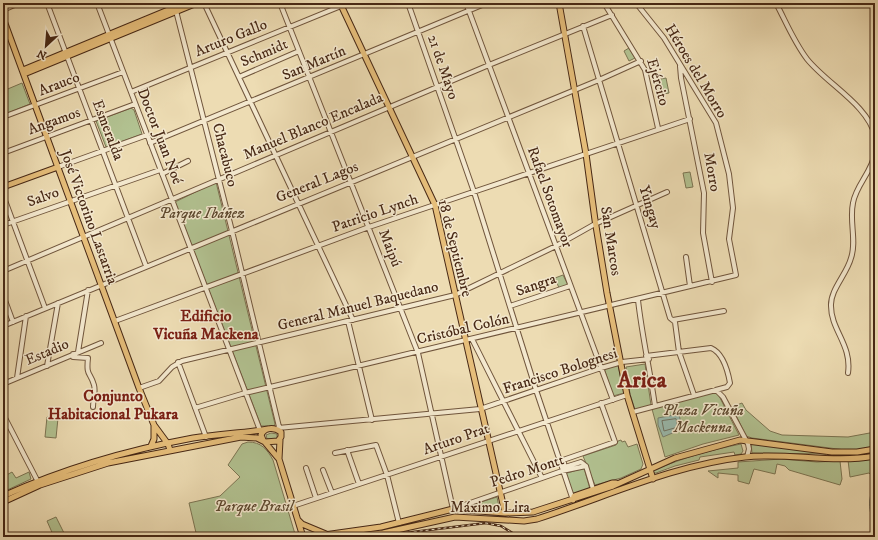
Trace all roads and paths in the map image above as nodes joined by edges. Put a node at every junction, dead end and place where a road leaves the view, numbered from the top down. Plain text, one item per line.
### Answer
1 (19, 3) edge
2 (47, 3) edge
3 (103, 3) edge
4 (185, 3) edge
5 (197, 3) edge
6 (204, 3) edge
7 (280, 3) edge
8 (408, 3) edge
9 (466, 3) edge
10 (486, 3) edge
11 (559, 3) edge
12 (604, 3) edge
13 (636, 3) edge
14 (776, 3) edge
15 (97, 4) edge
16 (341, 4) edge
17 (175, 7) edge
18 (3, 10) edge
19 (469, 10) junction
20 (612, 15) junction
21 (3, 18) edge
22 (583, 26) junction
23 (290, 27) junction
24 (418, 32) junction
25 (564, 33) junction
26 (110, 37) junction
27 (299, 51) junction
28 (227, 52) junction
29 (66, 54) junction
30 (364, 55) junction
31 (641, 61) junction
32 (489, 65) junction
33 (680, 66) junction
34 (190, 67) junction
35 (23, 72) junction
36 (123, 72) junction
37 (238, 77) junction
38 (310, 78) junction
39 (599, 80) junction
40 (437, 87) junction
41 (80, 89) junction
42 (574, 90) junction
43 (130, 92) junction
44 (251, 102) junction
45 (135, 104) junction
46 (35, 105) junction
47 (389, 108) junction
48 (3, 117) edge
49 (508, 117) junction
50 (690, 119) junction
51 (92, 120) junction
52 (204, 121) junction
53 (658, 128) junction
54 (331, 132) junction
55 (147, 135) junction
56 (875, 136) edge
57 (47, 137) junction
58 (454, 138) junction
59 (150, 143) junction
60 (618, 144) junction
61 (103, 150) junction
62 (3, 153) edge
63 (875, 153) edge
64 (586, 154) junction
65 (276, 155) junction
66 (412, 156) junction
67 (54, 158) junction
68 (188, 161) dead end
69 (58, 167) junction
70 (50, 170) junction
71 (161, 172) junction
72 (529, 174) junction
73 (219, 179) junction
74 (351, 182) junction
75 (116, 185) junction
76 (3, 187) edge
77 (474, 192) junction
78 (667, 192) dead end
79 (3, 195) edge
80 (172, 199) junction
81 (70, 200) junction
82 (298, 203) junction
83 (435, 205) junction
84 (637, 206) junction
85 (128, 218) junction
86 (13, 221) junction
87 (595, 224) junction
88 (3, 225) edge
89 (369, 227) junction
90 (232, 231) junction
91 (84, 236) junction
92 (319, 246) junction
93 (556, 246) junction
94 (190, 248) junction
95 (686, 257) dead end
96 (27, 260) junction
97 (146, 266) junction
98 (3, 271) edge
99 (242, 274) junction
100 (500, 274) junction
101 (736, 275) joint
102 (712, 282) junction
103 (102, 285) junction
104 (570, 286) junction
105 (690, 286) junction
106 (205, 288) junction
107 (88, 290) junction
108 (663, 294) junction
109 (3, 295) edge
110 (455, 295) junction
111 (638, 300) junction
112 (58, 303) junction
113 (610, 305) junction
114 (510, 306) junction
115 (46, 308) junction
116 (400, 308) junction
117 (724, 311) dead end
118 (581, 314) junction
119 (26, 316) junction
120 (353, 320) junction
121 (673, 320) junction
122 (115, 321) junction
123 (348, 321) junction
124 (13, 322) junction
125 (3, 326) edge
126 (517, 329) junction
127 (472, 340) junction
128 (465, 341) junction
129 (102, 343) dead end
130 (259, 343) junction
131 (229, 350) junction
132 (418, 352) junction
133 (680, 352) junction
134 (76, 353) junction
135 (648, 358) junction
136 (178, 362) junction
137 (622, 362) junction
138 (47, 366) junction
139 (359, 366) junction
140 (601, 368) junction
141 (848, 373) dead end
142 (17, 378) junction
143 (3, 384) edge
144 (269, 387) junction
145 (139, 388) junction
146 (536, 390) junction
147 (716, 390) junction
148 (245, 393) junction
149 (627, 395) junction
150 (694, 395) junction
151 (613, 400) junction
152 (503, 401) junction
153 (601, 404) junction
154 (655, 406) junction
155 (93, 407) dead end
156 (195, 408) junction
157 (480, 409) junction
158 (633, 412) junction
159 (3, 414) edge
160 (433, 414) junction
161 (372, 420) junction
162 (546, 422) junction
163 (154, 425) junction
164 (279, 429) junction
165 (518, 431) junction
166 (260, 433) junction
167 (206, 437) junction
168 (280, 440) junction
169 (747, 441) junction
170 (265, 442) junction
171 (488, 442) junction
172 (151, 446) junction
173 (169, 447) junction
174 (875, 449) edge
175 (348, 450) junction
176 (335, 453) dead end
177 (747, 456) junction
178 (875, 456) edge
179 (442, 457) junction
180 (279, 459) junction
181 (306, 468) dead end
182 (649, 468) junction
183 (323, 470) dead end
184 (564, 470) junction
185 (387, 475) junction
186 (542, 478) junction
187 (653, 479) junction
188 (37, 480) junction
189 (616, 483) junction
190 (359, 484) junction
191 (593, 489) junction
192 (500, 492) junction
193 (332, 493) junction
194 (3, 496) edge
195 (316, 498) junction
196 (572, 500) junction
197 (3, 502) edge
198 (293, 506) junction
199 (453, 509) junction
200 (505, 513) junction
201 (297, 520) junction
202 (399, 523) junction
203 (327, 535) junction
204 (303, 537) edge
205 (310, 537) edge
206 (347, 537) edge

1 - 18 street
2 - 29 street, Esmeralda
3 - 15 street
4 - 17 main road
5 - 17 main road
6 - 28 street
7 - 23 street, Maipú
8 - 24 street, 21 de Mayo
9 - 19 street, Rafael Sotomayor
10 - 19 street, San Martín
11 - 25 main road, San Marcos
12 - 20 street, Ejército
13 - 33 street, Héroes del Morro
14 - 56 street
15 - 26 street, Doctor Juan Noé
16 - 23 street, Arturo Gallo
16 - 30 main road, 18 de Septiembre
17 - 26 main road
17 - 34 street, Chacabuco
19 - 24 street, San Martín
19 - 32 street, Rafael Sotomayor
20 - 22 street, Manuel Blanco Encalada
20 - 31 street, Ejército
21 - 35 main road, José Victorino Lastarria
22 - 25 street, Manuel Blanco Encalada
22 - 39 street, Yungay
23 - 27 street, Maipú
23 - 28 street, Arturo Gallo
24 - 30 street, San Martín
24 - 40 street, 21 de Mayo
25 - 32 street, Manuel Blanco Encalada
25 - 42 main road, San Marcos
26 - 29 main road
26 - 36 street, Doctor Juan Noé
27 - 37 street, Schmidt
27 - 38 street, Maipú
28 - 34 street, Arturo Gallo
28 - 37 street
29 - 35 main road
29 - 41 street, Esmeralda
30 - 38 street, San Martín
30 - 47 main road, 18 de Septiembre
31 - 39 street, General Lagos
31 - 53 street, Ejército
32 - 40 street, Manuel Blanco Encalada
32 - 49 street, Rafael Sotomayor
33 - 50 street, Morro
33 - 101 street, Héroes del Morro
34 - 43 street, Arturo Gallo
34 - 52 street, Chacabuco
35 - 46 main road, José Victorino Lastarria
36 - 41 street, Arauco
36 - 43 street, Doctor Juan Noé
37 - 44 street
38 - 44 street, San Martín
38 - 54 street, Maipú
39 - 42 street, General Lagos
39 - 60 street, Yungay
40 - 47 street, Manuel Blanco Encalada
40 - 58 street, 21 de Mayo
41 - 46 street, Arauco
41 - 51 street, Esmeralda
42 - 49 street, General Lagos
42 - 64 main road, San Marcos
43 - 45 street, Doctor Juan Noé
44 - 52 street, San Martín
44 - 65 street
45 - 51 street, Angamos
45 - 55 street, Doctor Juan Noé
46 - 48 street, Arauco
46 - 57 main road, José Victorino Lastarria
47 - 54 street, Manuel Blanco Encalada
47 - 66 main road, 18 de Septiembre
49 - 58 street, General Lagos
49 - 72 street, Rafael Sotomayor
50 - 53 street, Patricio Lynch
50 - 102 street, Morro
51 - 57 street, Angamos
51 - 61 street, Esmeralda
52 - 59 street, San Martín
52 - 73 street, Chacabuco
53 - 60 street, Patricio Lynch
54 - 65 street, Manuel Blanco Encalada
54 - 74 street, Maipú
55 - 59 street, Doctor Juan Noé
55 - 61 street
57 - 62 street, Angamos
57 - 67 main road, José Victorino Lastarria
58 - 66 street, General Lagos
58 - 77 street, 21 de Mayo
59 - 71 street, Doctor Juan Noé
60 - 64 street, Patricio Lynch
60 - 84 street, Yungay
61 - 69 street
61 - 75 street, Esmeralda
63 - 141 street
64 - 72 street, Patricio Lynch
64 - 87 main road, San Marcos
65 - 73 street, Manuel Blanco Encalada
65 - 82 street
66 - 74 street, General Lagos
66 - 83 main road, 18 de Septiembre
67 - 69 main road, José Victorino Lastarria
67 - 70 main road
68 - 71 street, Salvo
69 - 70 main road
69 - 81 main road, José Victorino Lastarria
70 - 76 main road
71 - 75 street, Salvo
71 - 80 street, Doctor Juan Noé
72 - 77 street, Patricio Lynch
72 - 93 street, Rafael Sotomayor
73 - 80 street, Manuel Blanco Encalada
73 - 90 street, Chacabuco
74 - 82 street, General Lagos
74 - 89 street, Maipú
75 - 81 street, Salvo
75 - 85 street, Esmeralda
77 - 83 street, Patricio Lynch
77 - 100 street, 21 de Mayo
78 - 84 street, General Manuel Baquedano
79 - 86 street
80 - 85 street, Manuel Blanco Encalada
80 - 94 street, Doctor Juan Noé
81 - 86 street, Salvo
81 - 91 main road, José Victorino Lastarria
82 - 90 street, General Lagos
82 - 92 street
83 - 89 street, Patricio Lynch
83 - 110 main road, 18 de Septiembre
84 - 87 street, General Manuel Baquedano
84 - 108 street, Yungay
85 - 91 street, Manuel Blanco Encalada
85 - 97 street, Esmeralda
86 - 88 street, Salvo
86 - 96 street
87 - 93 street, General Manuel Baquedano
87 - 113 main road, San Marcos
89 - 92 street, Patricio Lynch
89 - 116 street, Maipú
90 - 94 street, General Lagos
90 - 99 street, Chacabuco
91 - 96 street, Manuel Blanco Encalada
91 - 103 main road, José Victorino Lastarria
92 - 99 street, Patricio Lynch
92 - 120 street
93 - 100 street, General Manuel Baquedano
93 - 104 street, Rafael Sotomayor
94 - 97 street, General Lagos
94 - 106 street, Doctor Juan Noé
95 - 105 street
96 - 98 street, Manuel Blanco Encalada
96 - 115 street
97 - 103 street, General Lagos
99 - 106 street, Patricio Lynch
99 - 130 street, Chacabuco
100 - 110 street, General Manuel Baquedano
100 - 114 street, 21 de Mayo
101 - 102 street, Cristóbal Colón
102 - 105 street, Cristóbal Colón
103 - 107 street, General Lagos
103 - 122 main road, José Victorino Lastarria
104 - 114 street, Sangra
104 - 118 street, Rafael Sotomayor
105 - 108 street, Cristóbal Colón
106 - 122 street, Patricio Lynch
106 - 131 street, Doctor Juan Noé
107 - 112 street, General Lagos
107 - 134 street
108 - 111 street, Cristóbal Colón
108 - 121 street, Yungay
109 - 124 street
110 - 116 street, General Manuel Baquedano
110 - 128 main road, 18 de Septiembre
111 - 113 street, Cristóbal Colón
111 - 135 street
112 - 115 street, General Lagos
112 - 138 street
113 - 118 street, Cristóbal Colón
113 - 137 main road, San Marcos
114 - 126 street, 21 de Mayo
115 - 119 street, General Lagos
116 - 120 street, General Manuel Baquedano
116 - 132 street, Maipú
117 - 121 street
118 - 126 street, Cristóbal Colón
118 - 140 street, Rafael Sotomayor
119 - 124 street, General Lagos
119 - 142 street
120 - 123 street, General Manuel Baquedano
121 - 133 street, Yungay
122 - 145 main road, José Victorino Lastarria
123 - 130 street, General Manuel Baquedano
123 - 139 street
124 - 125 street, General Lagos
126 - 127 street, Cristóbal Colón
126 - 146 street, 21 de Mayo
127 - 128 street, Cristóbal Colón
127 - 152 street
128 - 132 street, Cristóbal Colón
128 - 157 main road, 18 de Septiembre
129 - 134 street, Estadio
130 - 131 street, General Manuel Baquedano
130 - 144 street, Chacabuco
131 - 136 street, General Manuel Baquedano
131 - 148 street, Doctor Juan Noé
132 - 139 street, Cristóbal Colón
132 - 160 street, Maipú
133 - 135 street, Francisco Bolognesi
133 - 147 street, Francisco Bolognesi
133 - 150 street, Yungay
134 - 138 street, Estadio
134 - 155 street
135 - 137 street, Francisco Bolognesi
135 - 154 street
136 - 145 street
136 - 156 street
137 - 140 street, Francisco Bolognesi
137 - 149 main road, San Marcos
138 - 142 street, Estadio
139 - 144 street, Cristóbal Colón
139 - 161 street
140 - 146 street, Francisco Bolognesi
140 - 151 street, Rafael Sotomayor
142 - 143 street, Estadio
144 - 148 street, Cristóbal Colón
144 - 164 street, Chacabuco
145 - 163 main road, José Victorino Lastarria
146 - 152 street, Francisco Bolognesi
146 - 162 street, 21 de Mayo
147 - 150 street
147 - 169 street
148 - 156 street, Cristóbal Colón
148 - 166 street, Doctor Juan Noé
149 - 151 street, Arturo Prat
149 - 158 main road, San Marcos
150 - 154 street
151 - 153 street, Arturo Prat
152 - 157 street, Francisco Bolognesi
152 - 165 street
153 - 162 street, Arturo Prat
153 - 184 street
154 - 158 street
156 - 167 street
157 - 160 street, Francisco Bolognesi
157 - 171 main road, 18 de Septiembre
158 - 182 main road, San Marcos
159 - 188 street
160 - 161 street, Francisco Bolognesi
160 - 179 street, Maipú
161 - 164 street, Francisco Bolognesi
162 - 165 street, Arturo Prat
162 - 184 street, 21 de Mayo
163 - 172 main road, José Victorino Lastarria
163 - 173 main road, José Victorino Lastarria
164 - 166 main road
164 - 168 main road
165 - 171 street, Arturo Prat
165 - 186 street
166 - 167 main road
166 - 170 main road
167 - 173 main road
168 - 170 main road
168 - 180 main road
169 - 174 main road
169 - 177 street
169 - 182 main road
170 - 173 main road
170 - 180 main road
171 - 179 street, Arturo Prat
171 - 192 main road, 18 de Septiembre
172 - 173 main road
172 - 188 main road
173 - 197 main road
175 - 176 street
175 - 185 street
175 - 190 street
177 - 178 main road
177 - 187 main road
179 - 185 street, Arturo Prat
179 - 199 street, Maipú
180 - 198 main road
181 - 195 street
182 - 187 main road, San Marcos
182 - 189 main road, Máximo Lira
183 - 193 street
184 - 186 street, Pedro Montt
184 - 191 street, Pedro Montt
184 - 196 street, 21 de Mayo
185 - 190 street, Arturo Prat
185 - 202 street
186 - 192 street, Pedro Montt
187 - 206 main road, Máximo Lira
188 - 194 main road
189 - 191 main road, Máximo Lira
189 - 196 main road, Máximo Lira
190 - 193 street, Arturo Prat
191 - 196 main road, Máximo Lira
192 - 199 street, Pedro Montt
192 - 200 main road, 18 de Septiembre
193 - 195 street, Arturo Prat
195 - 198 street, Arturo Prat
196 - 200 main road, Máximo Lira
198 - 201 main road
199 - 200 main road, Máximo Lira
199 - 202 main road, Máximo Lira
201 - 203 main road
201 - 204 main road
202 - 203 main road, Máximo Lira
203 - 205 main road, Máximo Lira

